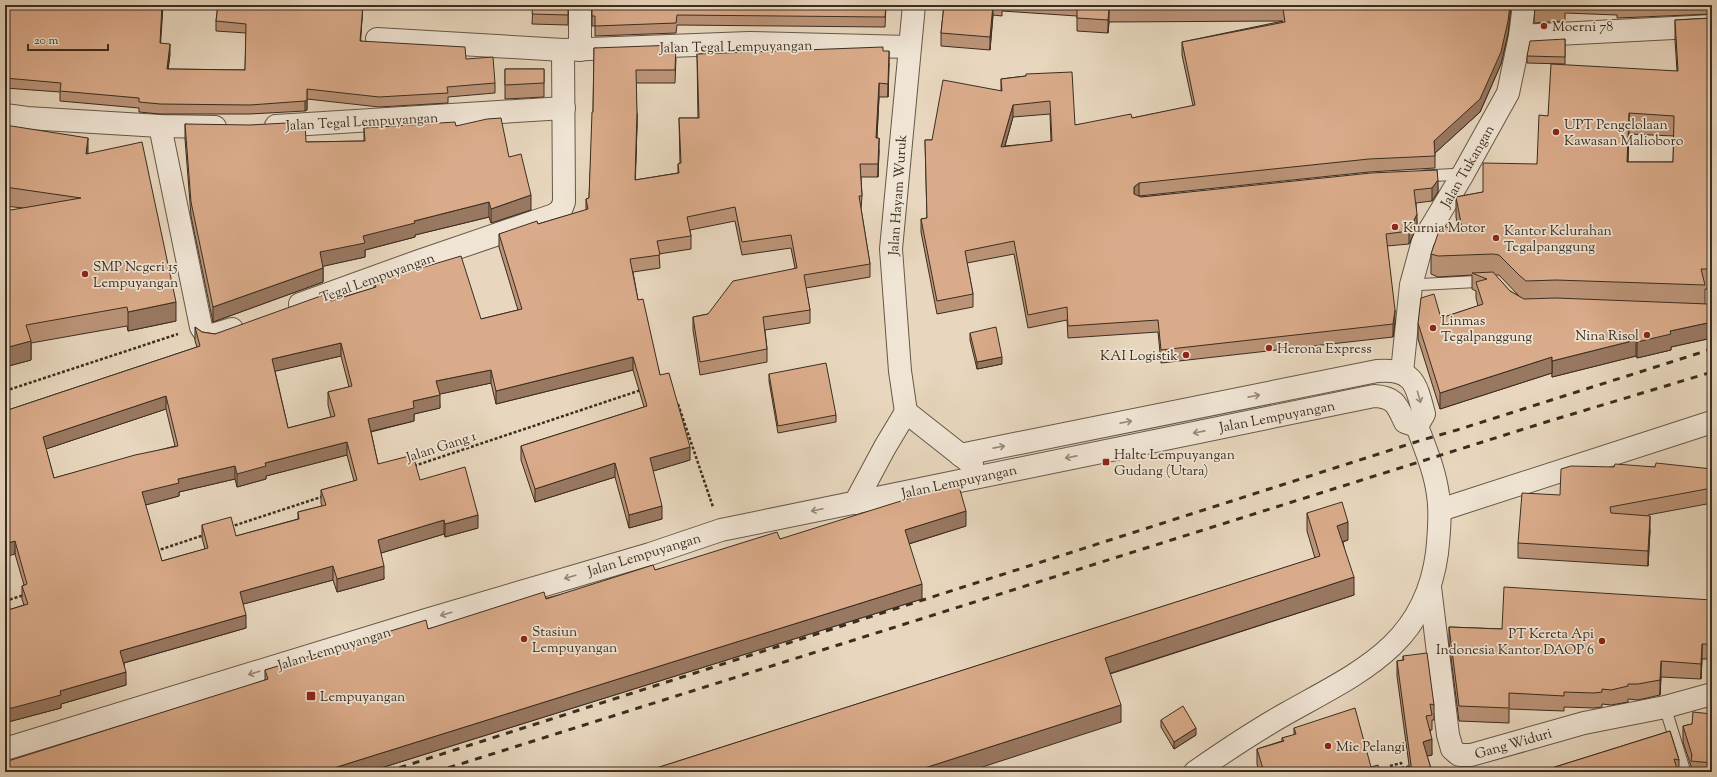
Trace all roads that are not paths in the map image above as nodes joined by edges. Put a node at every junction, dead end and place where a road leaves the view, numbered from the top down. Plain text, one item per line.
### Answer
1 (580, 5) edge
2 (914, 5) edge
3 (1524, 5) edge
4 (1712, 26) edge
5 (1520, 36) junction
6 (377, 39) dead end
7 (909, 47) junction
8 (572, 50) junction
9 (564, 108) junction
10 (5, 115) edge
11 (160, 126) junction
12 (235, 127) edge
13 (257, 127) edge
14 (1463, 174) junction
15 (1416, 177) edge
16 (1498, 282) edge
17 (1410, 285) junction
18 (278, 312) edge
19 (249, 323) edge
20 (1402, 372) junction
21 (906, 412) junction
22 (1712, 422) edge
23 (1417, 426) junction
24 (960, 455) junction
25 (985, 475) junction
26 (855, 502) junction
27 (1440, 510) junction
28 (1430, 587) junction
29 (1712, 694) edge
30 (1665, 707) junction
31 (5, 749) edge
32 (1195, 772) edge
33 (1685, 772) edge

1 - 8 street
2 - 7 street, Jalan Hayam Wuruk
3 - 5 street, Jalan Tukangan
4 - 5 street
5 - 14 street, Jalan Tukangan
6 - 8 street, Jalan Tegal Lempuyangan
7 - 8 street, Jalan Tegal Lempuyangan
7 - 21 street, Jalan Hayam Wuruk
8 - 9 street
9 - 13 street, Jalan Tegal Lempuyangan
9 - 18 street, Tegal Lempuyangan
10 - 11 street
11 - 12 street
11 - 19 street
14 - 15 lane
14 - 17 street, Jalan Tukangan
16 - 17 lane
17 - 20 street, Jalan Tukangan
20 -> 23 street
24 -> 20 street, Jalan Lempuyangan
21 - 24 street
21 - 26 street
22 - 27 street
23 -> 25 street, Jalan Lempuyangan
23 - 27 street
24 - 25 street
25 - 26 street, Jalan Lempuyangan
26 -> 31 street, Jalan Lempuyangan
27 - 28 street
28 - 30 street, Gang Widuri
28 - 32 street
29 - 30 street, Gang Widuri
30 - 33 lane

